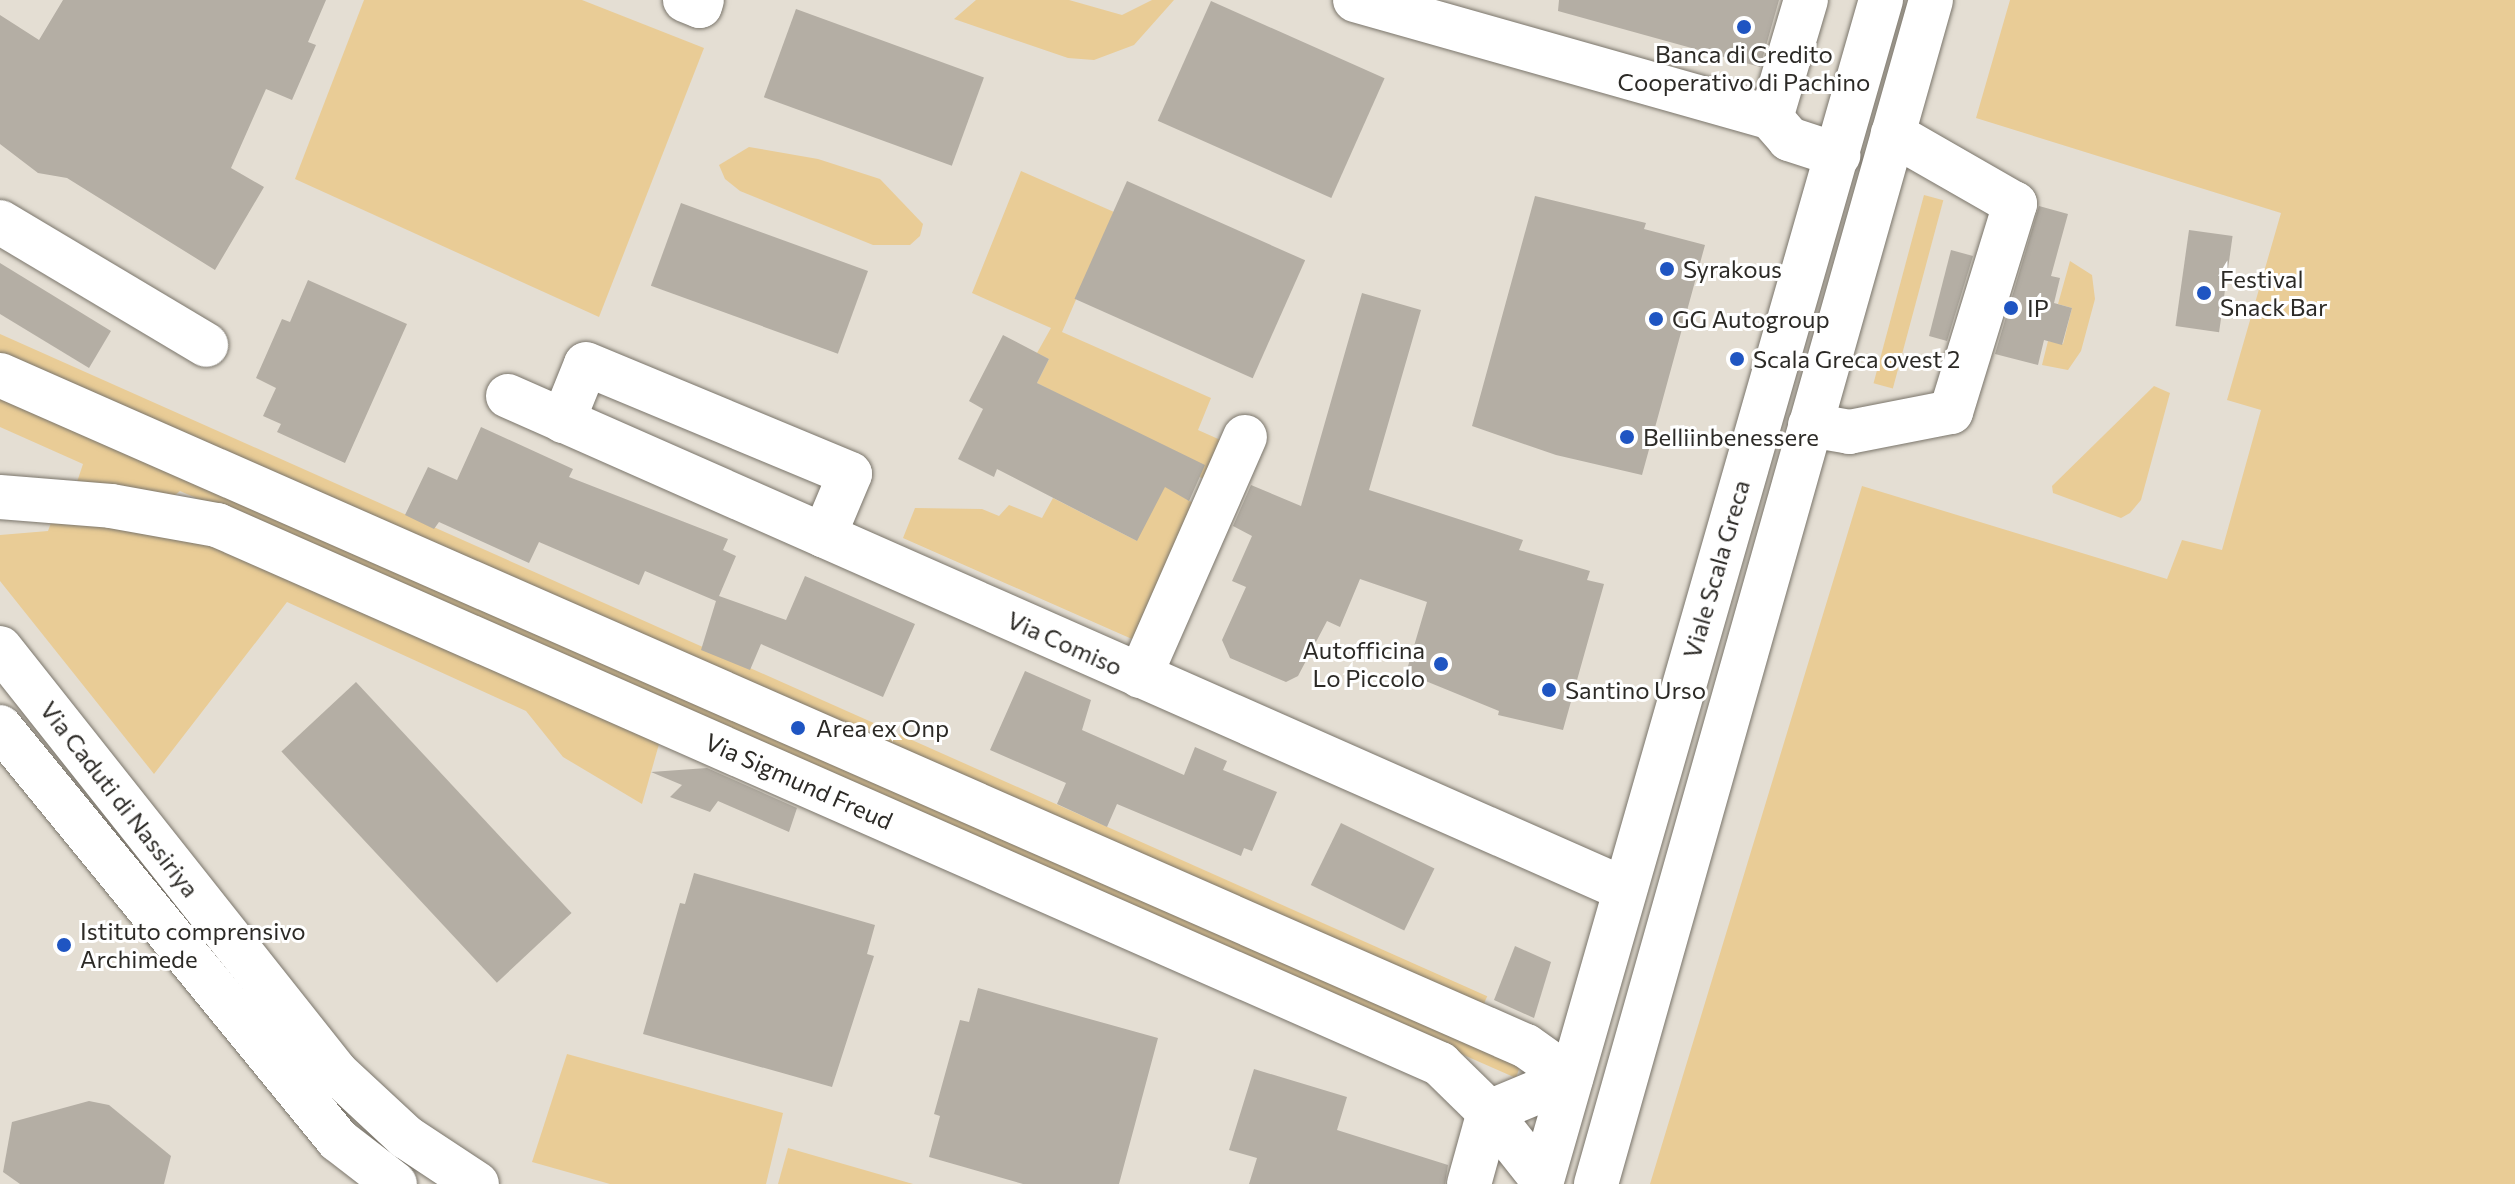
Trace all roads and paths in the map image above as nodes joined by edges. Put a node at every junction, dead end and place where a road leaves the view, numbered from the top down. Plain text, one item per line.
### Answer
1 (685, 0) edge
2 (702, 0) edge
3 (1355, 0) edge
4 (1806, 0) edge
5 (1881, 0) edge
6 (1931, 0) edge
7 (1771, 118) junction
8 (1893, 134) junction
9 (1838, 155) junction
10 (0, 222) edge
11 (206, 345) dead end
12 (0, 375) edge
13 (508, 396) dead end
14 (563, 421) junction
15 (1810, 425) junction
16 (1245, 437) dead end
17 (0, 497) edge
18 (824, 536) junction
19 (0, 648) edge
20 (1140, 676) junction
21 (0, 727) edge
22 (1622, 888) junction
23 (1571, 1078) junction
24 (1489, 1112) junction
25 (1541, 1182) edge
26 (395, 1184) edge
27 (477, 1184) edge
28 (1469, 1184) edge
29 (1596, 1184) edge

1 - 2 street
3 - 7 street
4 - 7 street
5 - 9 street, Viale Scala Greca
6 - 8 street
7 - 9 street
8 - 15 street
8 - 15 street
9 - 22 street, Viale Scala Greca
10 - 11 street
12 - 23 street
13 - 14 street, Via Comiso
14 - 18 street, Via Comiso
14 - 18 street
15 - 29 street
16 - 20 street
17 - 24 street, Via Sigmund Freud
18 - 20 street, Via Comiso
19 - 27 street, Via Caduti di Nassiriya
20 - 22 street, Via Comiso
21 - 26 street, Via Caduti di Nassiriya
22 - 23 street, Viale Scala Greca
23 - 24 street
23 - 25 street, Viale Scala Greca
24 - 25 street, Via Sigmund Freud
24 - 28 street

